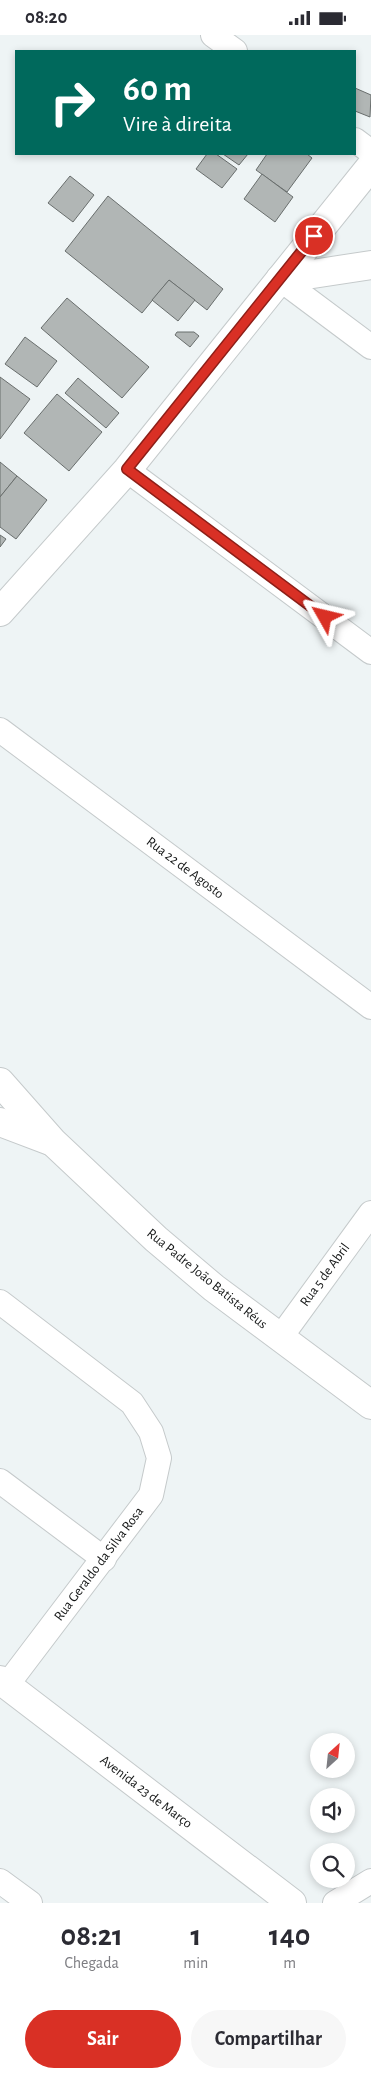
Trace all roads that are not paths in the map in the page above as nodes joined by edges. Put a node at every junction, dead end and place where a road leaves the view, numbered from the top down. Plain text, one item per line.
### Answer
1 (213, 35) edge
2 (234, 50) edge
3 (356, 141) edge
4 (371, 152) edge
5 (371, 167) edge
6 (360, 193) edge
7 (371, 265) edge
8 (280, 279) junction
9 (371, 347) edge
10 (127, 469) junction
11 (0, 612) edge
12 (371, 652) edge
13 (0, 730) edge
14 (371, 1007) edge
15 (0, 1082) edge
16 (0, 1122) edge
17 (53, 1142) junction
18 (371, 1213) edge
19 (0, 1301) edge
20 (280, 1338) junction
21 (371, 1405) edge
22 (0, 1481) edge
23 (104, 1559) junction
24 (3, 1683) edge
25 (0, 1881) edge
26 (371, 1881) edge
27 (30, 1903) edge
28 (292, 1903) edge
29 (335, 1903) edge

1 - 2 street
3 - 4 street
5 - 6 main road
6 - 8 main road
7 - 8 main road
8 - 9 street
8 - 10 main road
10 - 11 main road
10 - 12 street
13 - 14 street, Rua 22 de Agosto
15 - 17 main road, Rua Padre João Batista Réus
16 - 17 main road, Rua Padre João Batista Réus
17 - 20 main road, Rua Padre João Batista Réus
18 - 20 street, Rua 5 de Abril
19 - 23 street, Rua Geraldo da Silva Rosa
20 - 21 main road, Rua Padre João Batista Réus
22 - 23 street
23 - 24 street, Rua Geraldo da Silva Rosa
24 - 28 main road, Avenida 23 de Março
25 - 27 street
26 - 29 street

